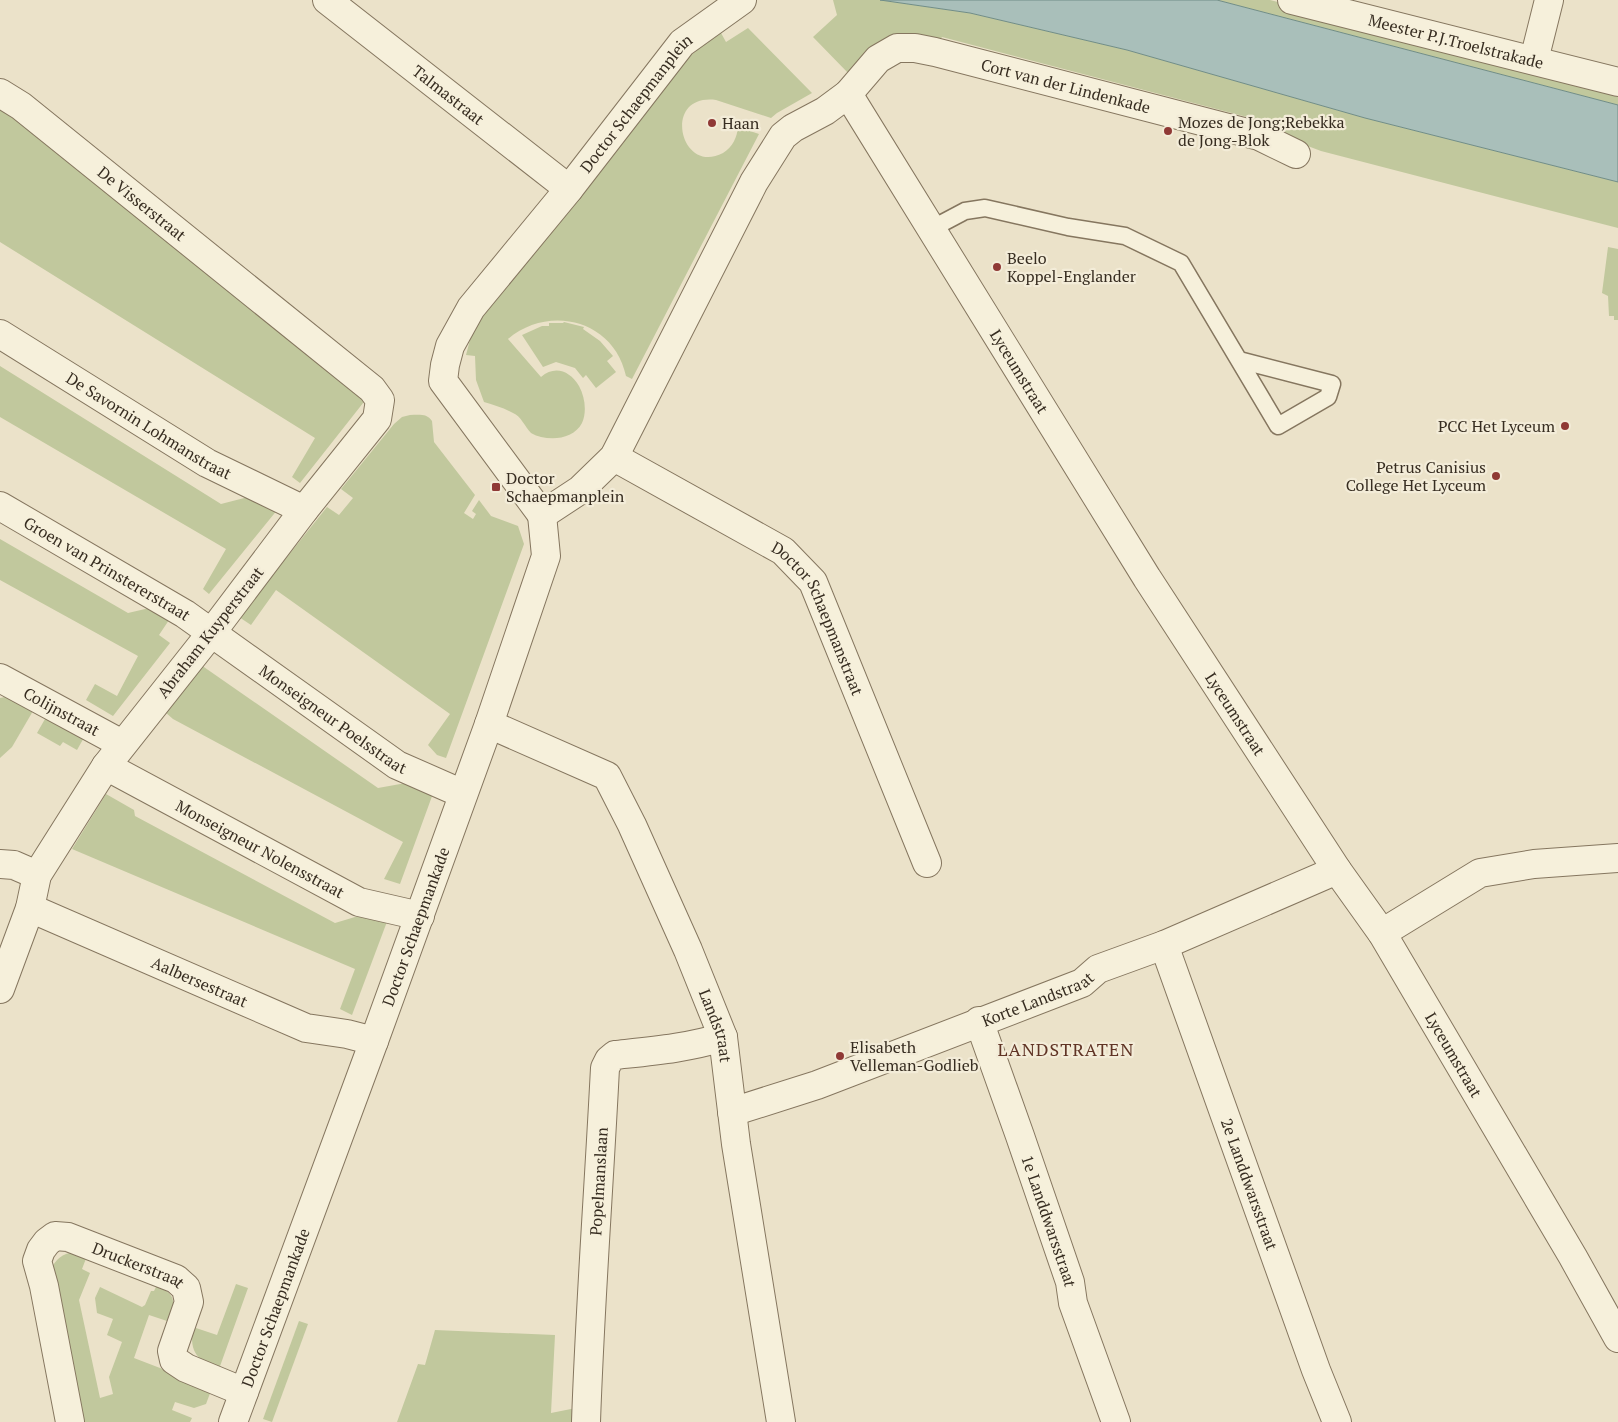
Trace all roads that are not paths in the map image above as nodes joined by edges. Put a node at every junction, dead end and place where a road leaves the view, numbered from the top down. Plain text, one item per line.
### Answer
1 (327, 0) edge
2 (742, 0) edge
3 (1292, 0) edge
4 (1549, 0) edge
5 (1350, 7) edge
6 (1534, 60) junction
7 (1618, 82) edge
8 (0, 93) edge
9 (848, 94) junction
10 (1296, 154) dead end
11 (569, 189) junction
12 (931, 229) junction
13 (282, 315) joint
14 (0, 334) edge
15 (1239, 360) junction
16 (614, 457) junction
17 (0, 506) edge
18 (304, 510) junction
19 (542, 515) junction
20 (212, 632) junction
21 (0, 678) edge
22 (489, 724) junction
23 (122, 744) junction
24 (106, 766) junction
25 (463, 794) junction
26 (1618, 858) edge
27 (927, 863) dead end
28 (0, 864) edge
29 (1337, 870) junction
30 (37, 875) junction
31 (30, 908) junction
32 (420, 916) junction
33 (1382, 933) junction
34 (1164, 945) junction
35 (0, 989) edge
36 (979, 1021) junction
37 (724, 1038) junction
38 (374, 1041) junction
39 (732, 1112) junction
40 (1618, 1338) edge
41 (244, 1392) junction
42 (70, 1422) edge
43 (233, 1422) edge
44 (586, 1422) edge
45 (781, 1422) edge
46 (1116, 1422) edge
47 (1337, 1422) edge

1 - 11 street, Talmastraat
2 - 11 street, Doctor Schaepmanplein
3 - 5 street, Meester P.J.Troelstrakade
4 - 6 street
5 - 6 street, Meester P.J.Troelstrakade
6 - 7 street, Meester P.J.Troelstrakade
8 - 13 street, De Visserstraat
9 - 10 street, Cort van der Lindenkade
9 - 12 street, Lyceumstraat
9 - 16 street
11 - 19 street, Doctor Schaepmanplein
12 - 15 lane
12 - 29 street, Lyceumstraat
13 - 18 street, Abraham Kuyperstraat
14 - 18 street, De Savornin Lohmanstraat
15 - 15 lane
16 - 19 street
16 - 27 street, Doctor Schaepmanstraat
17 - 20 street, Groen van Prinstererstraat
18 - 20 street, Abraham Kuyperstraat
19 - 22 street, Doctor Schaepmankade
20 - 23 street, Abraham Kuyperstraat
20 - 25 street, Monseigneur Poelsstraat
21 - 23 street, Colijnstraat
22 - 25 street, Doctor Schaepmankade
22 - 37 street, Landstraat
23 - 24 street, Abraham Kuyperstraat
24 - 30 street, Abraham Kuyperstraat
24 - 32 street, Monseigneur Nolensstraat
25 - 32 street, Doctor Schaepmankade
26 - 33 street
28 - 30 street
29 - 33 street, Lyceumstraat
29 - 34 street, Korte Landstraat
30 - 31 street, Abraham Kuyperstraat
31 - 35 street, Abraham Kuyperstraat
31 - 38 street, Aalbersestraat
32 - 38 street, Doctor Schaepmankade
33 - 40 street, Lyceumstraat
34 - 36 street, Korte Landstraat
34 - 47 street, 2e Landdwarsstraat
36 - 39 street, Korte Landstraat
36 - 46 street, 1e Landdwarsstraat
37 - 39 street, Landstraat
37 - 44 street, Popelmanslaan
38 - 41 street, Doctor Schaepmankade
39 - 45 street, Landstraat
41 - 42 street, Druckerstraat
41 - 43 street, Doctor Schaepmankade

